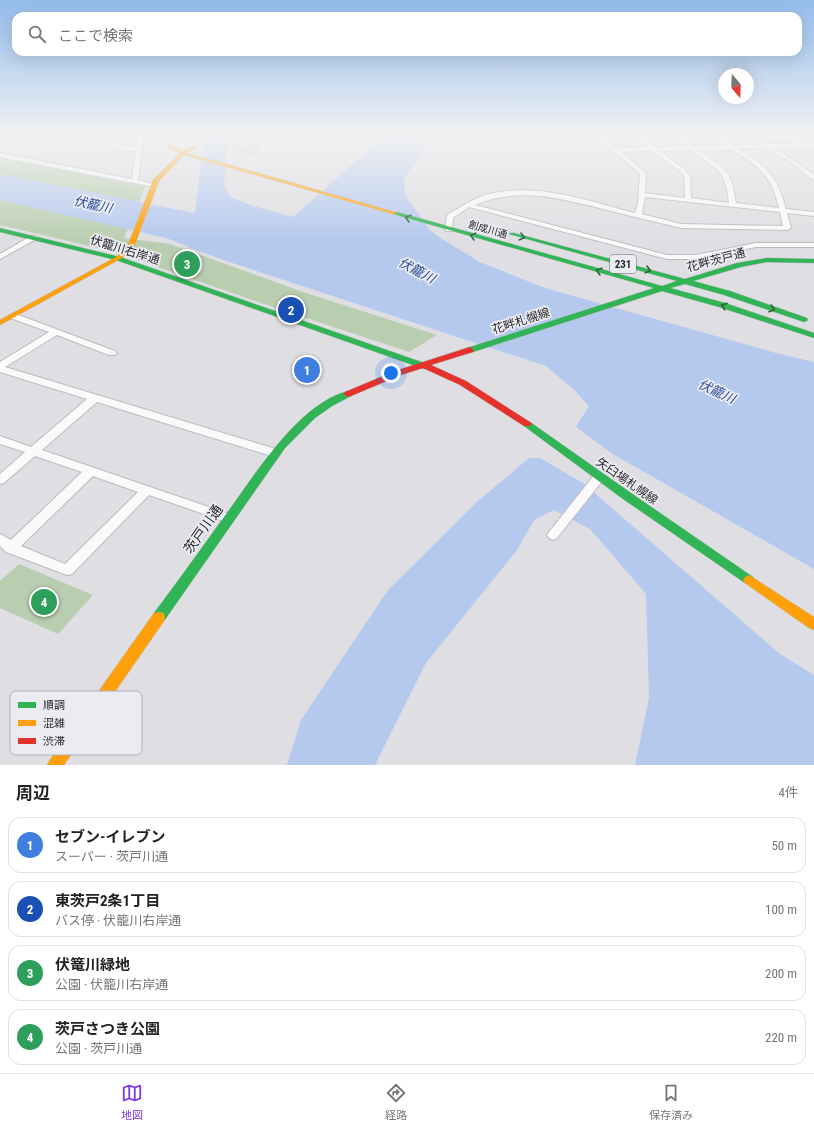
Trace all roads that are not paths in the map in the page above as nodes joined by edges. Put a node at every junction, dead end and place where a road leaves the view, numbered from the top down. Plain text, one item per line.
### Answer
1 (82, 171) edge
2 (136, 171) edge
3 (164, 171) edge
4 (240, 171) edge
5 (640, 171) edge
6 (682, 171) edge
7 (722, 171) edge
8 (765, 171) edge
9 (807, 171) edge
10 (814, 179) edge
11 (135, 181) junction
12 (152, 189) junction
13 (641, 195) junction
14 (688, 200) junction
15 (468, 205) junction
16 (733, 205) junction
17 (782, 210) junction
18 (814, 214) edge
19 (638, 215) junction
20 (447, 216) junction
21 (465, 221) dead end
22 (447, 229) junction
23 (0, 230) edge
24 (503, 232) dead end
25 (34, 238) junction
26 (814, 245) edge
27 (0, 256) edge
28 (118, 258) junction
29 (814, 261) edge
30 (685, 280) junction
31 (662, 288) junction
32 (627, 299) joint
33 (13, 316) junction
34 (0, 323) edge
35 (814, 323) edge
36 (56, 332) junction
37 (814, 336) edge
38 (112, 353) dead end
39 (422, 365) junction
40 (0, 366) edge
41 (0, 369) edge
42 (94, 398) junction
43 (0, 440) edge
44 (33, 451) junction
45 (275, 453) junction
46 (91, 471) junction
47 (0, 480) edge
48 (595, 481) junction
49 (147, 490) junction
50 (228, 518) junction
51 (553, 535) dead end
52 (0, 539) edge
53 (11, 548) junction
54 (814, 624) edge
55 (107, 691) edge
56 (62, 755) edge
57 (55, 765) edge

1 - 11 street
2 - 11 street
3 - 12 main road
22 -> 4 main road, 創成川通 / 231
5 - 13 street
6 - 14 street
7 - 16 street
8 - 17 street
9 - 10 street
11 - 12 street
12 - 28 main road
13 - 14 street
13 - 19 street
14 - 16 street
15 - 19 street
15 - 20 street
15 - 26 street
16 - 17 street
17 - 18 street
17 - 19 street
20 - 21 main road, 創成川通
20 - 22 street
31 -> 22 main road, 創成川通 / 231
23 - 25 main road, 伏籠川右岸通
24 -> 30 main road, 創成川通 / 231
25 - 27 street
25 - 28 main road, 伏籠川右岸通
28 - 33 main road
28 - 39 main road, 伏籠川右岸通
29 - 30 main road, 花畔茨戸通
30 - 31 main road, 花畔茨戸通
30 -> 35 main road, 創成川通 / 231
31 - 32 main road, 花畔茨戸通
37 -> 31 main road, 創成川通 / 231
32 - 39 main road, 花畔札幌線
33 - 34 main road
33 - 36 street
36 - 38 street
36 - 40 street
39 - 45 main road, 茨戸川通
39 - 48 main road, 矢臼場札幌線
41 - 42 street
42 - 44 street
42 - 45 street
43 - 44 street
44 - 46 street
44 - 47 street
45 - 50 main road, 茨戸川通
46 - 49 street
46 - 53 street
48 - 51 street
48 - 54 main road, 矢臼場札幌線
49 - 50 street
49 - 53 street
50 - 55 main road, 茨戸川通
52 - 53 street
56 - 57 main road, 茨戸川通

